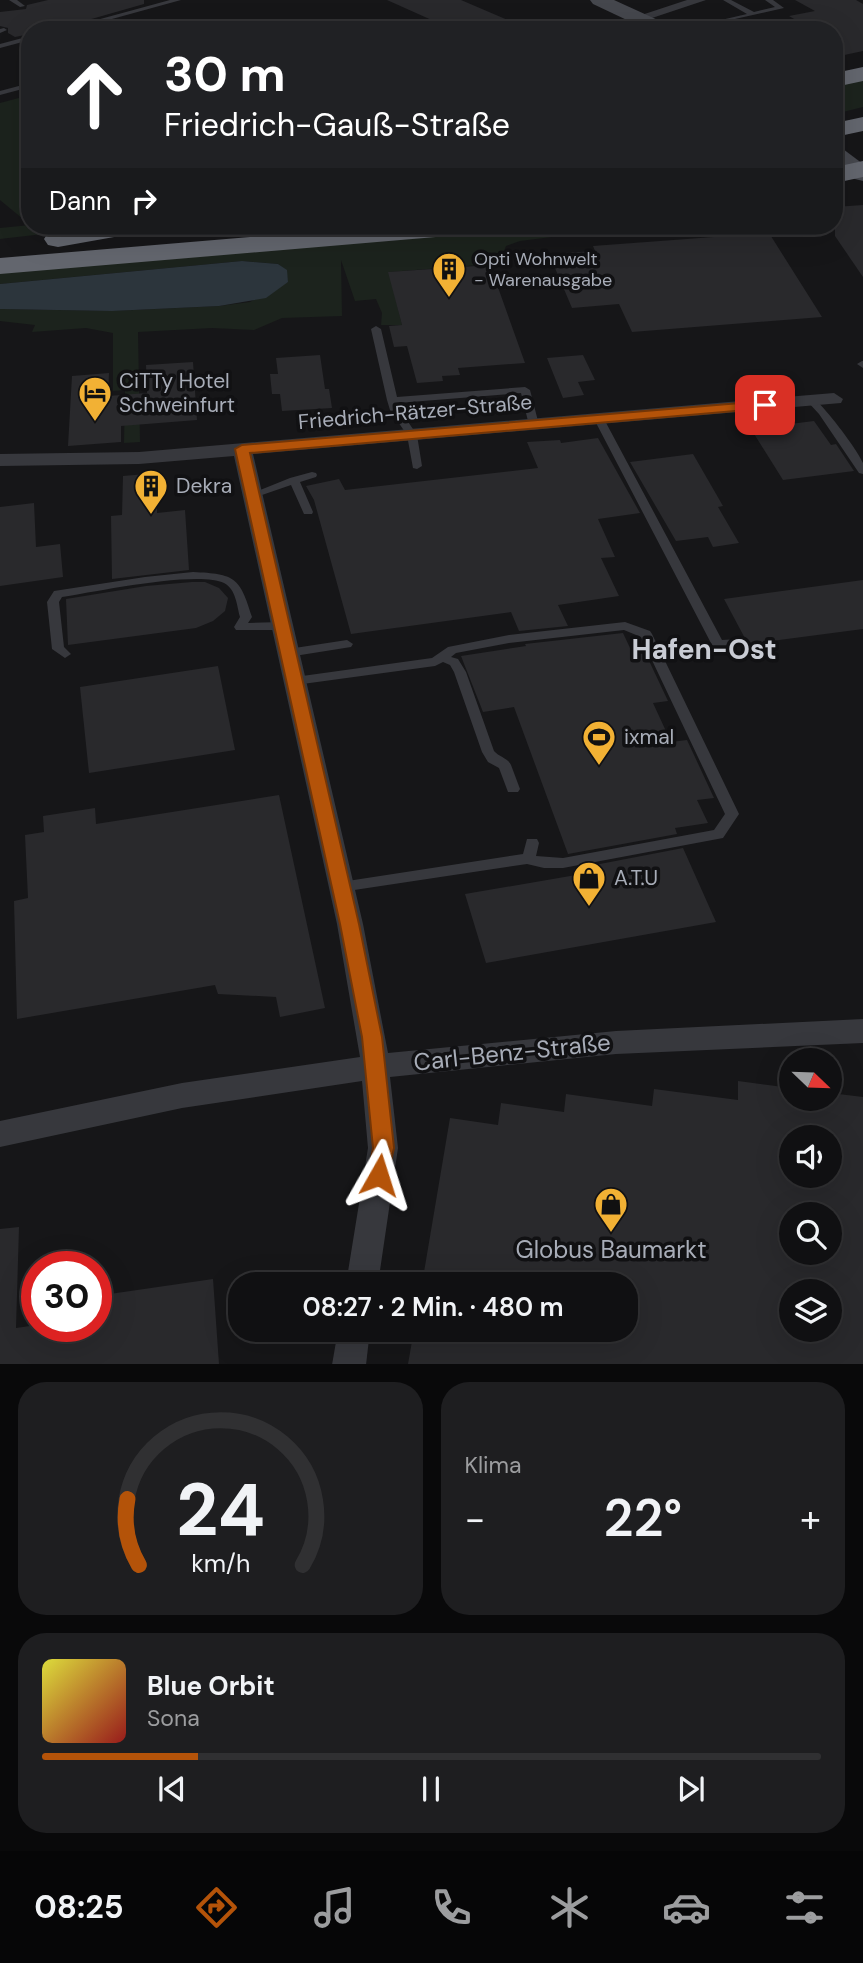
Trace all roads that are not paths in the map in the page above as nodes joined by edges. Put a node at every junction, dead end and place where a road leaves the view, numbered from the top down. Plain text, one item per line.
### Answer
1 (12, 0) edge
2 (178, 0) edge
3 (700, 0) edge
4 (726, 0) edge
5 (768, 0) edge
6 (596, 2) edge
7 (22, 6) dead end
8 (681, 6) junction
9 (753, 14) junction
10 (98, 21) edge
11 (629, 21) edge
12 (642, 21) edge
13 (670, 21) edge
14 (723, 21) edge
15 (21, 40) edge
16 (0, 46) edge
17 (863, 74) edge
18 (843, 78) edge
19 (21, 87) edge
20 (0, 93) edge
21 (863, 113) edge
22 (863, 124) edge
23 (843, 130) edge
24 (843, 133) edge
25 (843, 147) edge
26 (856, 168) edge
27 (83, 235) edge
28 (108, 235) edge
29 (213, 235) edge
30 (362, 235) edge
31 (56, 240) junction
32 (0, 245) edge
33 (0, 259) edge
34 (0, 265) edge
35 (376, 329) dead end
36 (834, 399) dead end
37 (393, 400) junction
38 (812, 401) junction
39 (599, 419) junction
40 (534, 425) junction
41 (412, 435) junction
42 (242, 449) junction
43 (0, 460) edge
44 (417, 466) dead end
45 (863, 471) edge
46 (312, 475) dead end
47 (294, 480) junction
48 (253, 495) junction
49 (308, 512) dead end
50 (282, 626) junction
51 (734, 642) dead end
52 (347, 644) dead end
53 (288, 653) junction
54 (65, 654) dead end
55 (443, 658) junction
56 (295, 681) junction
57 (513, 789) dead end
58 (532, 843) dead end
59 (527, 859) junction
60 (341, 887) junction
61 (863, 1031) edge
62 (375, 1066) junction
63 (0, 1134) edge
64 (364, 1272) edge
65 (352, 1342) edge
66 (349, 1364) edge

1 - 7 lane
2 - 10 lane
3 - 8 street
4 - 9 lane
5 - 9 lane
6 - 8 street
6 - 11 street
8 - 12 street
8 - 13 street
9 - 14 lane
15 - 16 lane
17 - 18 highway
19 - 20 lane
21 - 23 highway
22 - 24 highway
25 - 26 street
27 - 31 highway
28 - 31 highway
29 - 33 highway
30 - 34 highway
31 - 32 highway
35 - 37 lane
36 - 38 street, Friedrich-Rätzer-Straße
37 - 40 lane
37 - 41 lane
38 - 39 street, Friedrich-Rätzer-Straße
38 - 45 lane
39 - 40 street, Friedrich-Rätzer-Straße
39 - 51 lane
40 - 41 street, Friedrich-Rätzer-Straße
41 - 42 street, Friedrich-Rätzer-Straße
41 - 44 lane
42 - 43 street, Friedrich-Rätzer-Straße
42 - 48 street
46 - 47 lane
47 - 48 lane
47 - 49 lane
48 - 50 street
50 - 53 street
50 - 54 lane
52 - 53 lane
53 - 56 street
55 - 56 lane
55 - 57 lane
55 - 59 lane
56 - 60 street
58 - 59 lane
59 - 60 lane
60 - 62 street
61 - 62 street, Carl-Benz-Straße
62 - 63 street, Carl-Benz-Straße
62 - 64 street
65 - 66 street

